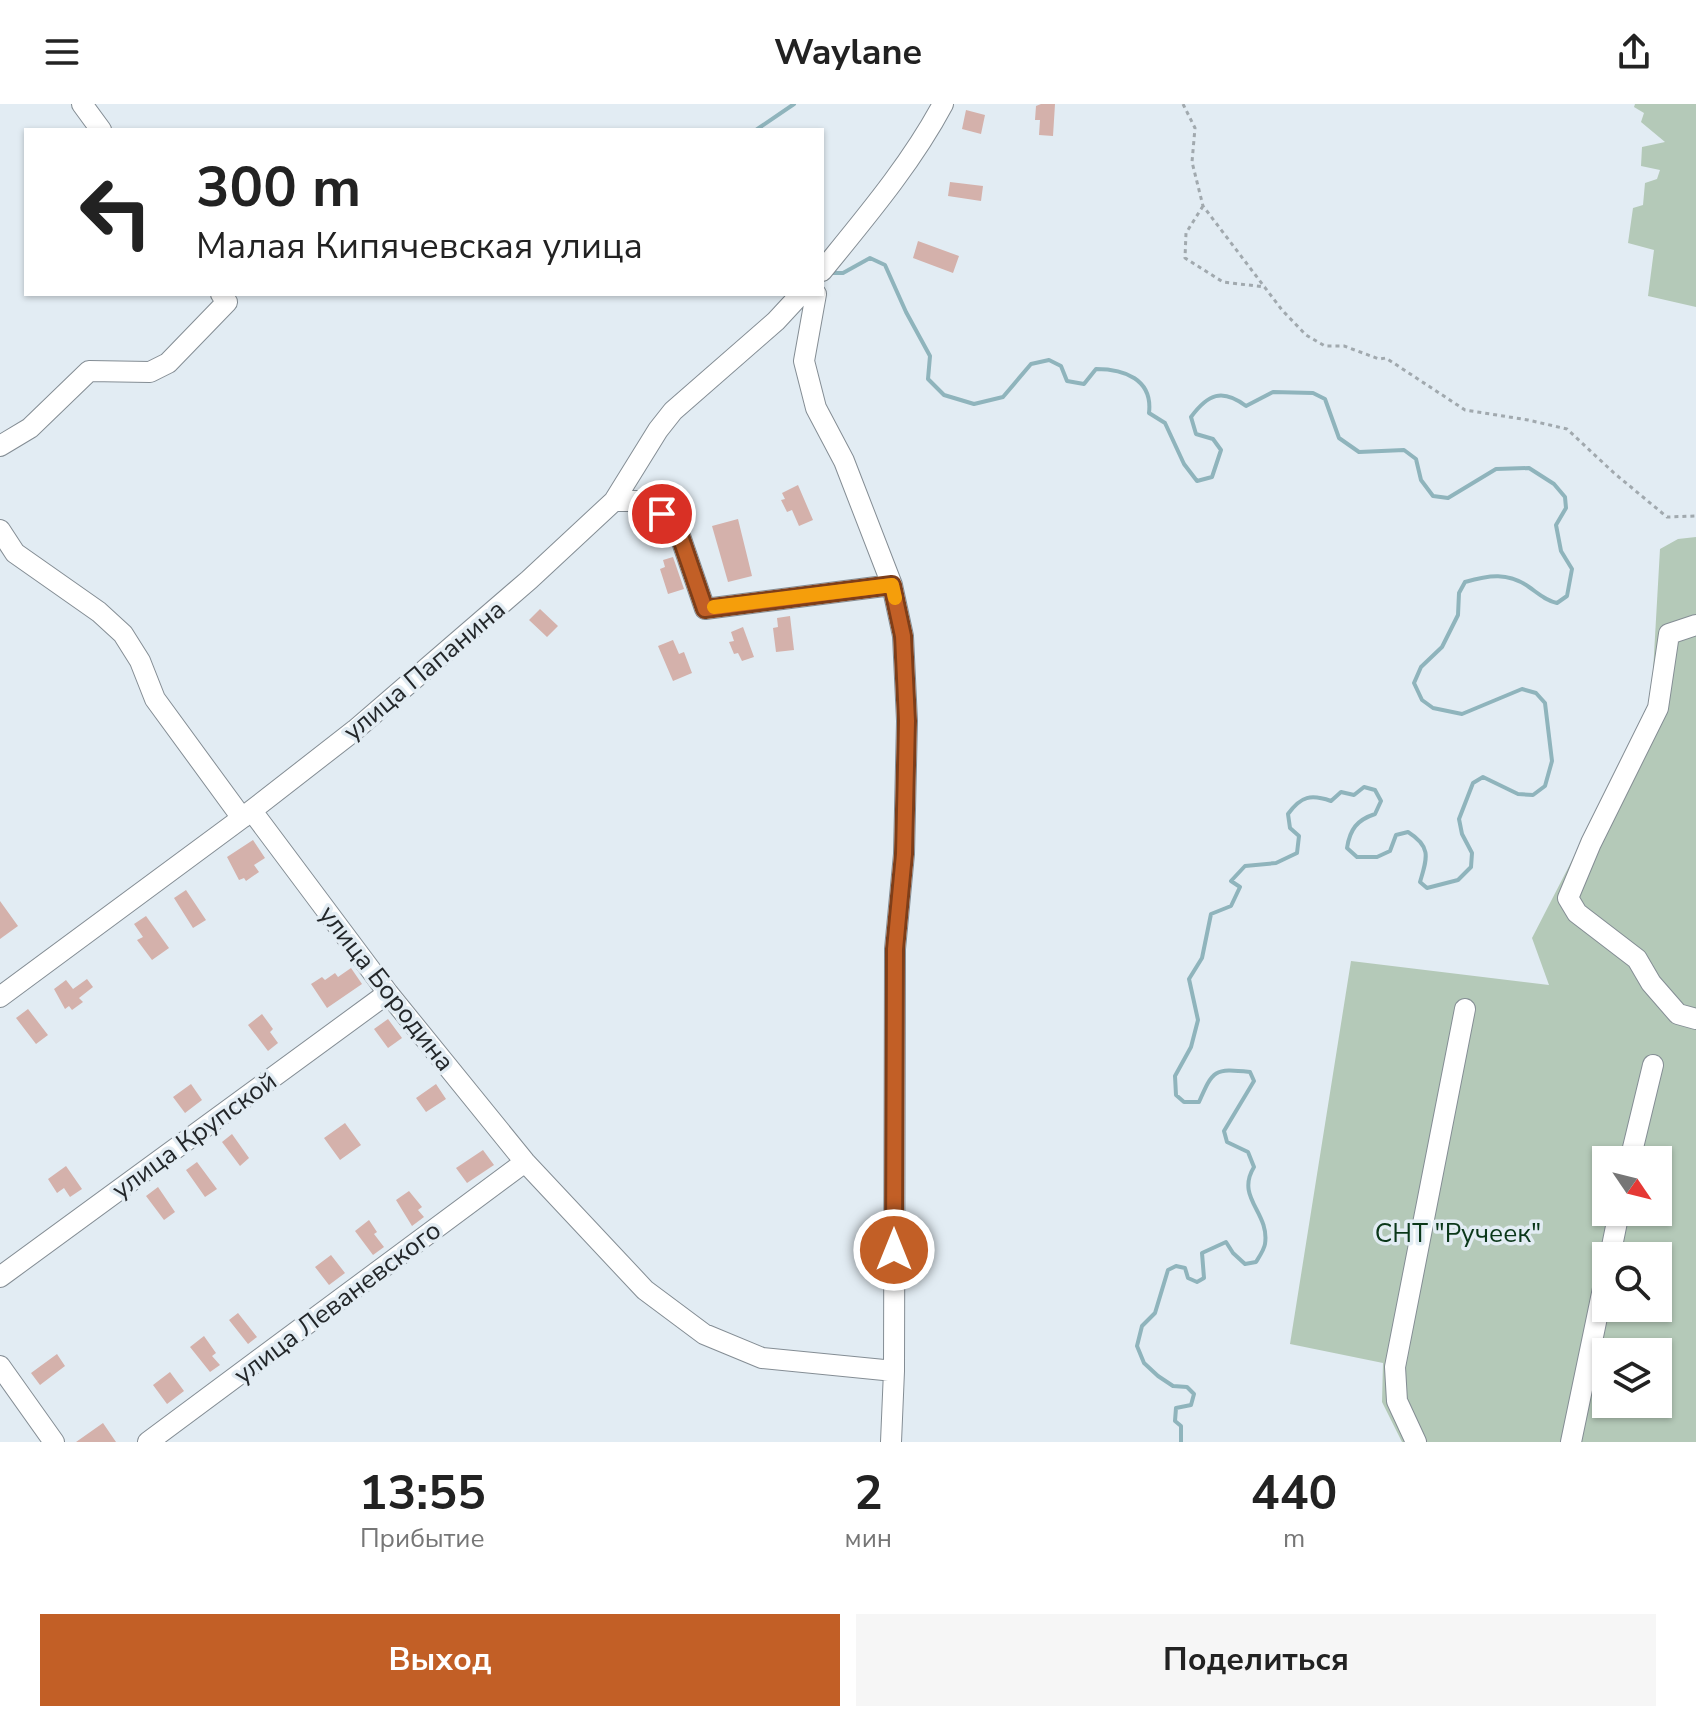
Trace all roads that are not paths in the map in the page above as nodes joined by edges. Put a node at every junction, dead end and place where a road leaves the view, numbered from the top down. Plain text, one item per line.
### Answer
1 (82, 104) edge
2 (943, 104) edge
3 (100, 128) edge
4 (824, 268) edge
5 (799, 296) edge
6 (816, 296) edge
7 (224, 298) edge
8 (0, 446) edge
9 (614, 501) junction
10 (0, 530) edge
11 (892, 585) junction
12 (1696, 625) edge
13 (247, 815) junction
14 (388, 993) junction
15 (0, 997) edge
16 (1465, 1009) dead end
17 (1696, 1019) edge
18 (1653, 1065) dead end
19 (1633, 1146) edge
20 (525, 1162) junction
21 (0, 1277) edge
22 (1596, 1322) edge
23 (0, 1366) edge
24 (894, 1371) junction
25 (54, 1442) edge
26 (148, 1442) edge
27 (891, 1442) edge
28 (1416, 1442) edge
29 (1571, 1442) edge

1 - 3 street
2 - 4 street
5 - 9 street, улица Папанина
6 - 11 street
7 - 8 street
9 - 11 street
9 - 13 street, улица Папанина
10 - 13 street, улица Бородина
11 - 24 street
12 - 17 street
13 - 14 street, улица Бородина
13 - 15 street, улица Папанина
14 - 20 street, улица Бородина
14 - 21 street, улица Крупской
16 - 28 street
18 - 19 street
20 - 24 street, улица Бородина
20 - 26 street, улица Леваневского
22 - 29 street
23 - 25 street
24 - 27 street

